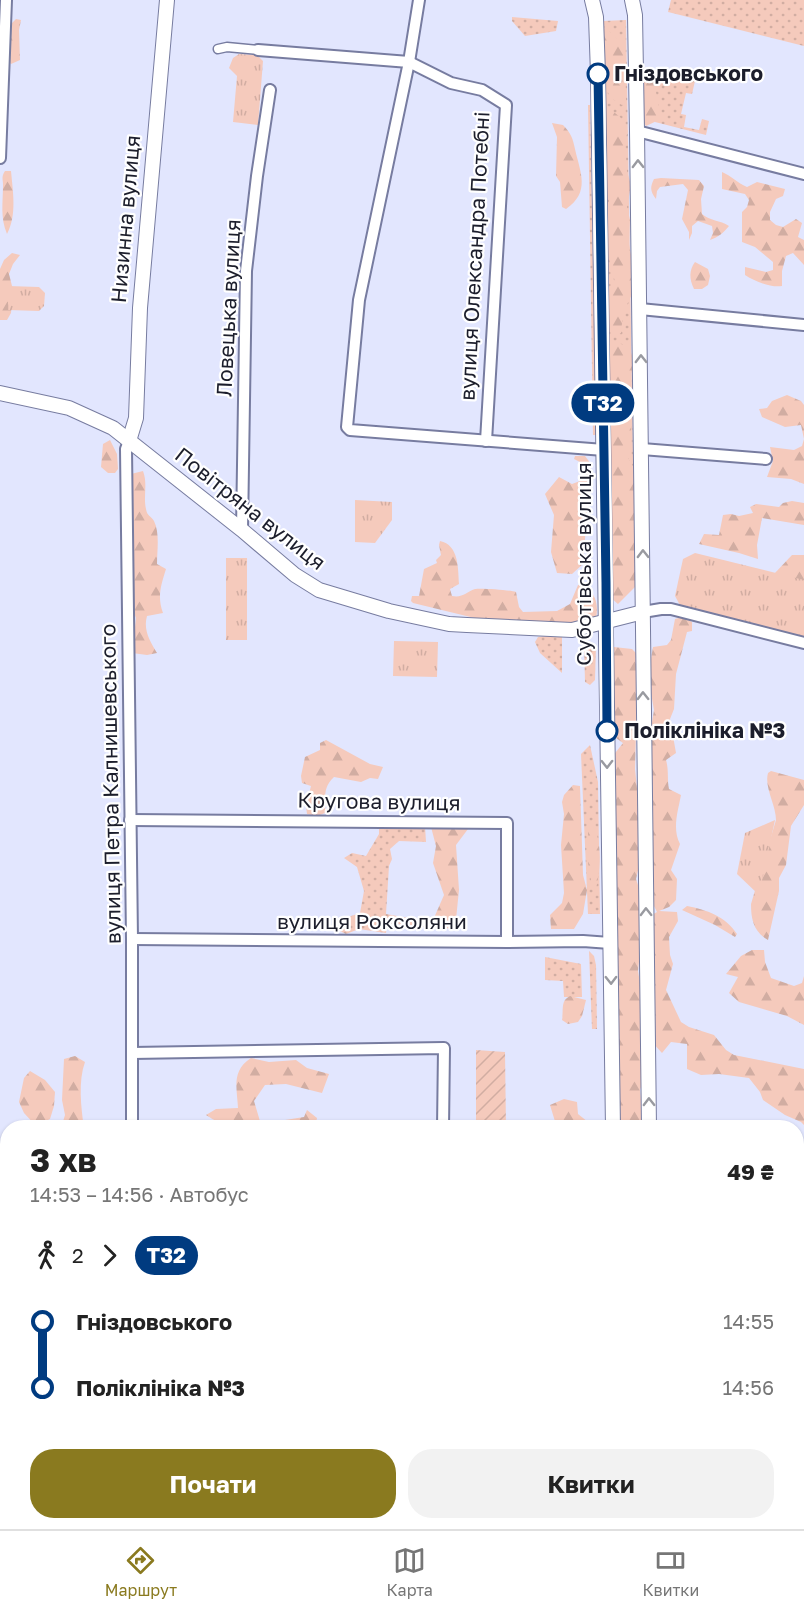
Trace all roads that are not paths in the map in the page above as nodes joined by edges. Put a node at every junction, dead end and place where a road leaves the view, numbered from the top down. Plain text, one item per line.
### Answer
1 (6, 0) edge
2 (167, 0) edge
3 (419, 0) edge
4 (592, 0) edge
5 (632, 0) edge
6 (218, 49) dead end
7 (258, 50) joint
8 (409, 62) junction
9 (270, 90) dead end
10 (637, 131) junction
11 (0, 158) edge
12 (804, 174) edge
13 (640, 309) junction
14 (804, 325) edge
15 (0, 393) edge
16 (129, 441) junction
17 (486, 441) junction
18 (642, 449) junction
19 (604, 450) junction
20 (766, 459) dead end
21 (242, 530) junction
22 (643, 612) junction
23 (605, 622) junction
24 (804, 644) edge
25 (130, 820) junction
26 (132, 939) junction
27 (507, 942) junction
28 (610, 943) junction
29 (132, 1053) junction
30 (132, 1120) edge
31 (443, 1120) edge
32 (613, 1120) edge
33 (649, 1120) edge

1 - 11 street
2 - 16 street, Низинна вулиця
3 - 8 street
4 - 19 street, Суботівська вулиця
5 - 10 street
6 - 7 street
7 - 8 street
8 - 17 street, вулиця Олександра Потебні
8 - 17 street
9 - 21 street, Ловецька вулиця
10 - 12 street
13 -> 10 street
13 - 14 street
18 -> 13 street
15 - 16 street, Повітряна вулиця
16 - 21 street, Повітряна вулиця
16 - 25 street, вулиця Петра Калнишевського
17 - 19 street
18 - 20 street
22 -> 18 street
19 - 23 street, Суботівська вулиця
21 - 23 street, Повітряна вулиця
22 - 23 street, Повітряна вулиця
22 - 24 street, Повітряна вулиця
33 -> 22 street
23 -> 28 street, Суботівська вулиця
25 - 26 street, вулиця Петра Калнишевського
25 - 27 street, Кругова вулиця
26 - 27 street, вулиця Роксоляни
26 - 29 street, вулиця Петра Калнишевського
27 - 28 street, вулиця Роксоляни
28 -> 32 street, Суботівська вулиця
29 - 30 street, вулиця Петра Калнишевського
29 - 31 street

